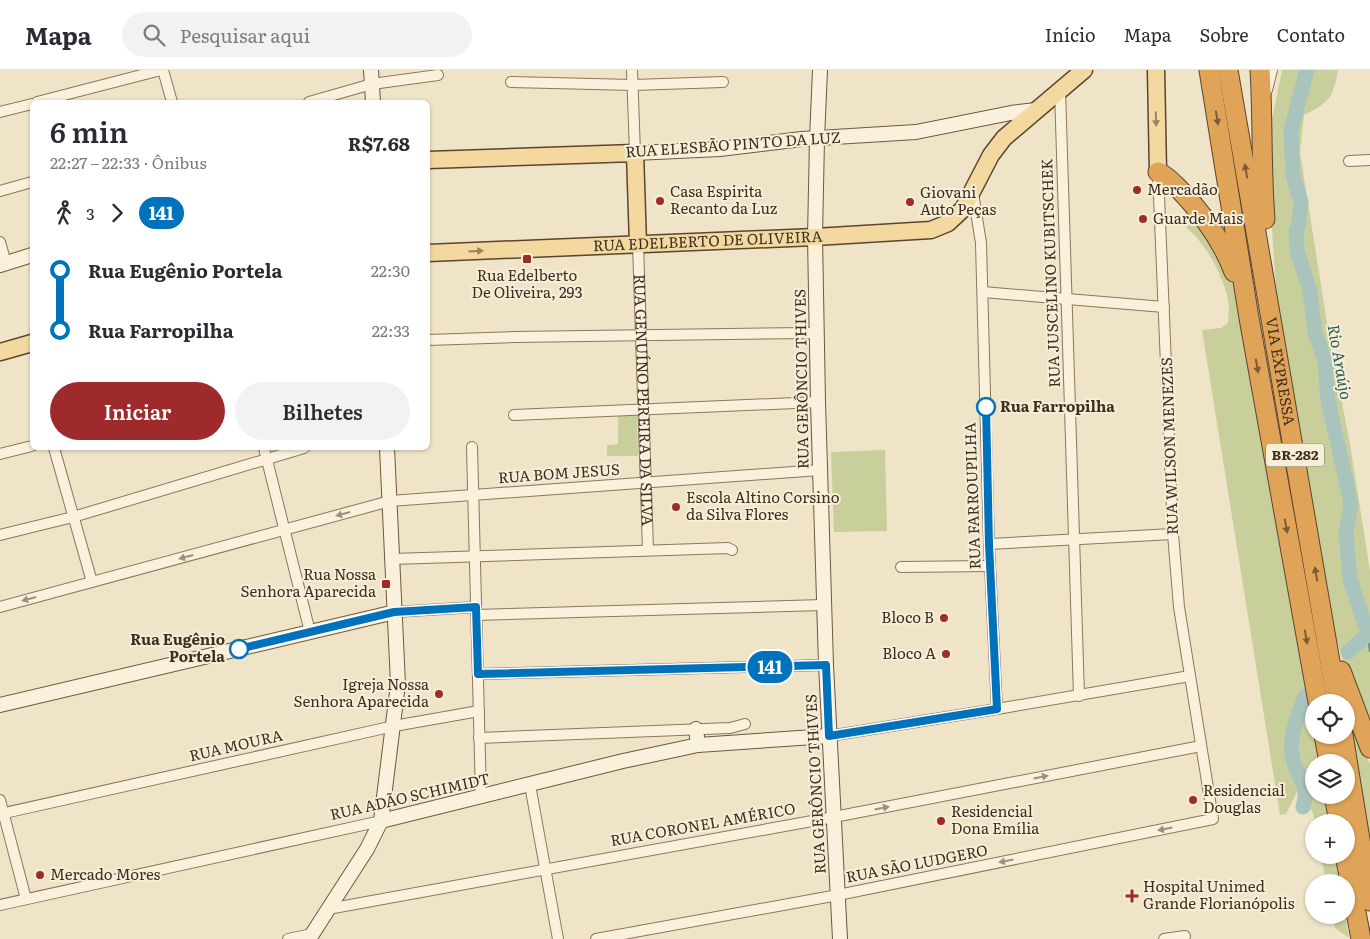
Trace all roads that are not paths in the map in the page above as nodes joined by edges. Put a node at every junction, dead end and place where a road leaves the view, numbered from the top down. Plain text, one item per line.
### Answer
1 (162, 70) edge
2 (371, 70) edge
3 (632, 70) edge
4 (820, 70) edge
5 (1084, 70) edge
6 (1156, 70) edge
7 (1209, 70) edge
8 (1228, 70) edge
9 (1260, 70) edge
10 (1272, 70) edge
11 (438, 75) dead end
12 (511, 82) dead end
13 (723, 82) dead end
14 (372, 84) junction
15 (633, 85) junction
16 (1060, 90) junction
17 (45, 100) edge
18 (171, 100) edge
19 (316, 100) edge
20 (373, 100) edge
21 (30, 104) edge
22 (1036, 110) junction
23 (0, 112) edge
24 (1262, 116) junction
25 (816, 139) junction
26 (635, 153) junction
27 (430, 160) edge
28 (1370, 160) edge
29 (1349, 161) dead end
30 (1158, 172) junction
31 (30, 183) edge
32 (0, 191) edge
33 (973, 193) junction
34 (815, 237) junction
35 (0, 242) edge
36 (638, 244) junction
37 (430, 253) edge
38 (30, 256) edge
39 (3, 264) edge
40 (1266, 288) junction
41 (982, 292) junction
42 (1066, 300) junction
43 (1164, 307) junction
44 (1249, 318) junction
45 (816, 334) junction
46 (641, 335) junction
47 (430, 340) edge
48 (30, 344) edge
49 (0, 352) edge
50 (30, 353) edge
51 (0, 361) edge
52 (818, 402) junction
53 (643, 409) junction
54 (514, 415) dead end
55 (30, 446) edge
56 (472, 447) dead end
57 (55, 450) edge
58 (265, 450) edge
59 (297, 450) edge
60 (387, 450) edge
61 (0, 454) edge
62 (267, 459) junction
63 (820, 470) junction
64 (646, 482) junction
65 (473, 495) junction
66 (390, 501) junction
67 (73, 517) junction
68 (284, 530) junction
69 (0, 534) edge
70 (1173, 534) junction
71 (1074, 539) junction
72 (989, 544) junction
73 (648, 550) junction
74 (732, 550) dead end
75 (475, 556) junction
76 (392, 559) junction
77 (990, 566) junction
78 (900, 567) dead end
79 (92, 582) junction
80 (824, 605) junction
81 (0, 607) edge
82 (476, 611) junction
83 (394, 612) junction
84 (1324, 622) junction
85 (310, 632) junction
86 (826, 665) junction
87 (478, 674) junction
88 (1190, 676) junction
89 (1317, 694) edge
90 (1336, 694) edge
91 (1079, 696) junction
92 (0, 706) edge
93 (997, 709) junction
94 (479, 711) junction
95 (745, 724) dead end
96 (394, 726) junction
97 (696, 730) junction
98 (829, 736) junction
99 (479, 738) junction
100 (1344, 744) edge
101 (698, 745) junction
102 (1201, 746) junction
103 (1370, 748) edge
104 (530, 785) junction
105 (481, 797) junction
106 (0, 800) edge
107 (1, 814) edge
108 (834, 817) junction
109 (1213, 819) joint
110 (382, 821) junction
111 (1347, 864) edge
112 (545, 870) junction
113 (838, 895) junction
114 (26, 899) junction
115 (1370, 901) edge
116 (0, 906) edge
117 (328, 909) junction
118 (1361, 934) edge
119 (1185, 936) dead end
120 (310, 937) edge
121 (288, 939) edge
122 (558, 939) edge
123 (596, 939) edge
124 (840, 939) edge
125 (1164, 939) edge

1 - 17 street
1 - 18 street
2 - 14 main road
3 - 15 street, RUA GENUÍNO PEREIRA DA SILVA
4 - 25 main road, RUA GERÔNCIO THIVES
5 - 16 main road, RUA EDELBERTO DE OLIVEIRA
6 -> 30 main road, RUA WILSON MENEZES
7 -> 44 highway, VIA EXPRESSA / BR-282
40 -> 8 highway, VIA EXPRESSA / BR-282
9 - 24 highway
10 - 24 street
11 - 14 street
12 - 15 street
13 - 15 street
14 - 19 street
14 - 20 main road
15 - 26 street, RUA GENUÍNO PEREIRA DA SILVA
16 - 22 main road, RUA EDELBERTO DE OLIVEIRA
16 - 42 street, RUA JUSCELINO KUBITSCHEK
21 - 23 street
22 - 25 main road, RUA ELESBÃO PINTO DA LUZ
22 - 33 main road, RUA EDELBERTO DE OLIVEIRA
24 - 40 highway
25 - 26 main road, RUA ELESBÃO PINTO DA LUZ
25 - 34 main road, RUA GERÔNCIO THIVES
26 - 27 main road, RUA ELESBÃO PINTO DA LUZ
26 - 36 main road, RUA GENUÍNO PEREIRA DA SILVA
28 - 29 street
30 - 43 street, RUA WILSON MENEZES
30 - 44 highway
31 - 32 street
33 - 34 main road, RUA EDELBERTO DE OLIVEIRA
33 - 41 street, RUA FARROUPILHA
34 - 36 main road, RUA EDELBERTO DE OLIVEIRA
34 - 45 main road, RUA GERÔNCIO THIVES
35 - 39 street
37 -> 36 main road, RUA EDELBERTO DE OLIVEIRA
36 - 46 street, RUA GENUÍNO PEREIRA DA SILVA
38 - 39 main road
84 -> 40 highway, VIA EXPRESSA / BR-282
41 - 42 street
41 - 72 street, RUA FARROUPILHA
42 - 43 street
42 - 71 street, RUA JUSCELINO KUBITSCHEK
43 - 70 street, RUA WILSON MENEZES
44 -> 89 highway, VIA EXPRESSA / BR-282
45 - 46 street
45 - 52 main road, RUA GERÔNCIO THIVES
46 - 47 street
46 - 53 street, RUA GENUÍNO PEREIRA DA SILVA
48 - 49 main road
50 - 51 main road
52 - 53 street
52 - 63 main road, RUA GERÔNCIO THIVES
53 - 54 street
53 - 64 street, RUA GENUÍNO PEREIRA DA SILVA
55 - 61 street
56 - 65 street
57 - 67 street
58 - 62 street
59 - 62 street
60 - 66 main road
62 - 67 street
62 - 68 street
63 - 64 street, RUA BOM JESUS
63 - 80 main road, RUA GERÔNCIO THIVES
64 - 65 street, RUA BOM JESUS
64 - 73 street, RUA GENUÍNO PEREIRA DA SILVA
65 - 66 street, RUA BOM JESUS
65 - 75 street
66 -> 68 street, RUA BOM JESUS
66 - 76 main road
67 - 69 street
67 - 79 street
68 -> 79 street, RUA BOM JESUS
68 - 85 street
70 - 71 street
70 - 88 street, RUA WILSON MENEZES
71 - 72 street
71 - 91 street, RUA JUSCELINO KUBITSCHEK
72 - 77 street, RUA FARROUPILHA
73 - 74 street
73 - 75 street
75 - 76 street
75 - 82 street
76 - 83 main road
77 - 78 street
77 - 93 street, RUA FARROUPILHA
79 -> 81 street, RUA BOM JESUS
80 - 82 street
80 - 86 main road, RUA GERÔNCIO THIVES
82 - 83 street
82 - 87 street
83 - 85 main road
83 - 96 main road
84 - 90 highway, VIA EXPRESSA / BR-282
84 - 103 highway
85 - 92 main road
86 - 87 street
86 - 98 main road, RUA GERÔNCIO THIVES
87 - 94 street
88 - 91 street
88 - 102 street, RUA WILSON MENEZES
91 - 93 street
93 - 98 street
94 - 96 street, RUA MOURA
94 - 99 street
95 - 97 street
96 - 107 street, RUA MOURA
96 - 110 main road
97 - 99 street
97 - 101 main road
98 - 101 main road, RUA ADÃO SCHIMIDT
98 - 108 main road, RUA GERÔNCIO THIVES
99 - 105 street
100 - 115 highway
101 - 104 main road, RUA ADÃO SCHIMIDT
108 -> 102 street, RUA CORONEL AMÉRICO
102 - 109 street, RUA WILSON MENEZES
104 - 105 main road, RUA ADÃO SCHIMIDT
104 - 112 street
105 - 110 main road, RUA ADÃO SCHIMIDT
106 - 107 street
107 - 114 street
108 - 112 street, RUA CORONEL AMÉRICO
108 - 113 main road, RUA GERÔNCIO THIVES
109 -> 113 street, RUA SÃO LUDGERO
110 - 114 street, RUA ADÃO SCHIMIDT
110 - 117 main road
111 - 118 highway
112 - 117 street, RUA CORONEL AMÉRICO
112 - 122 street
113 - 123 street, RUA SÃO LUDGERO
113 - 124 main road, RUA GERÔNCIO THIVES
114 - 116 street, RUA ADÃO SCHIMIDT
117 - 120 main road
119 - 125 street
120 - 121 street

